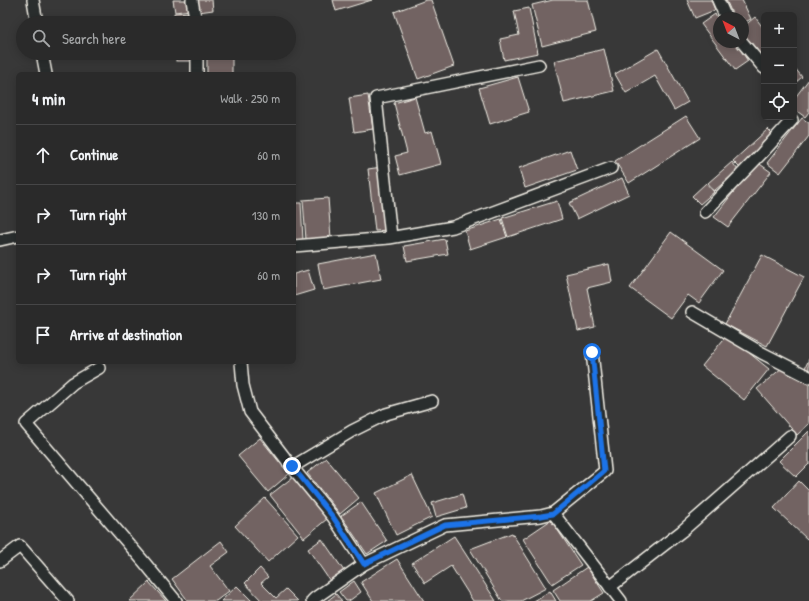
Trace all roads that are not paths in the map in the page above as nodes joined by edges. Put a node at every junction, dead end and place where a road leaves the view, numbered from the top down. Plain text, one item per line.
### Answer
1 (33, 0) edge
2 (192, 0) edge
3 (718, 0) edge
4 (723, 12) edge
5 (36, 16) edge
6 (195, 16) edge
7 (747, 48) edge
8 (43, 60) edge
9 (197, 60) edge
10 (761, 64) edge
11 (540, 65) dead end
12 (46, 72) edge
13 (197, 72) edge
14 (792, 120) edge
15 (611, 168) dead end
16 (705, 212) dead end
17 (16, 236) edge
18 (391, 237) junction
19 (0, 240) edge
20 (296, 246) edge
21 (692, 312) dead end
22 (592, 352) dead end
23 (241, 364) edge
24 (99, 368) dead end
25 (809, 377) edge
26 (432, 401) dead end
27 (790, 436) dead end
28 (292, 466) junction
29 (553, 514) junction
30 (0, 561) edge
31 (364, 564) junction
32 (610, 587) junction
33 (68, 601) edge
34 (176, 601) edge
35 (312, 601) edge
36 (620, 601) edge

1 - 5 street
2 - 6 street
3 - 4 street
7 - 10 street
8 - 12 street
9 - 13 street
11 - 18 street
14 - 16 street
15 - 18 street
17 - 19 street
18 - 20 street
21 - 25 street
22 - 29 street
23 - 28 street
24 - 34 street
26 - 28 street
27 - 32 street
28 - 31 street
29 - 31 street
29 - 32 street
30 - 33 street
31 - 35 street
32 - 36 street

